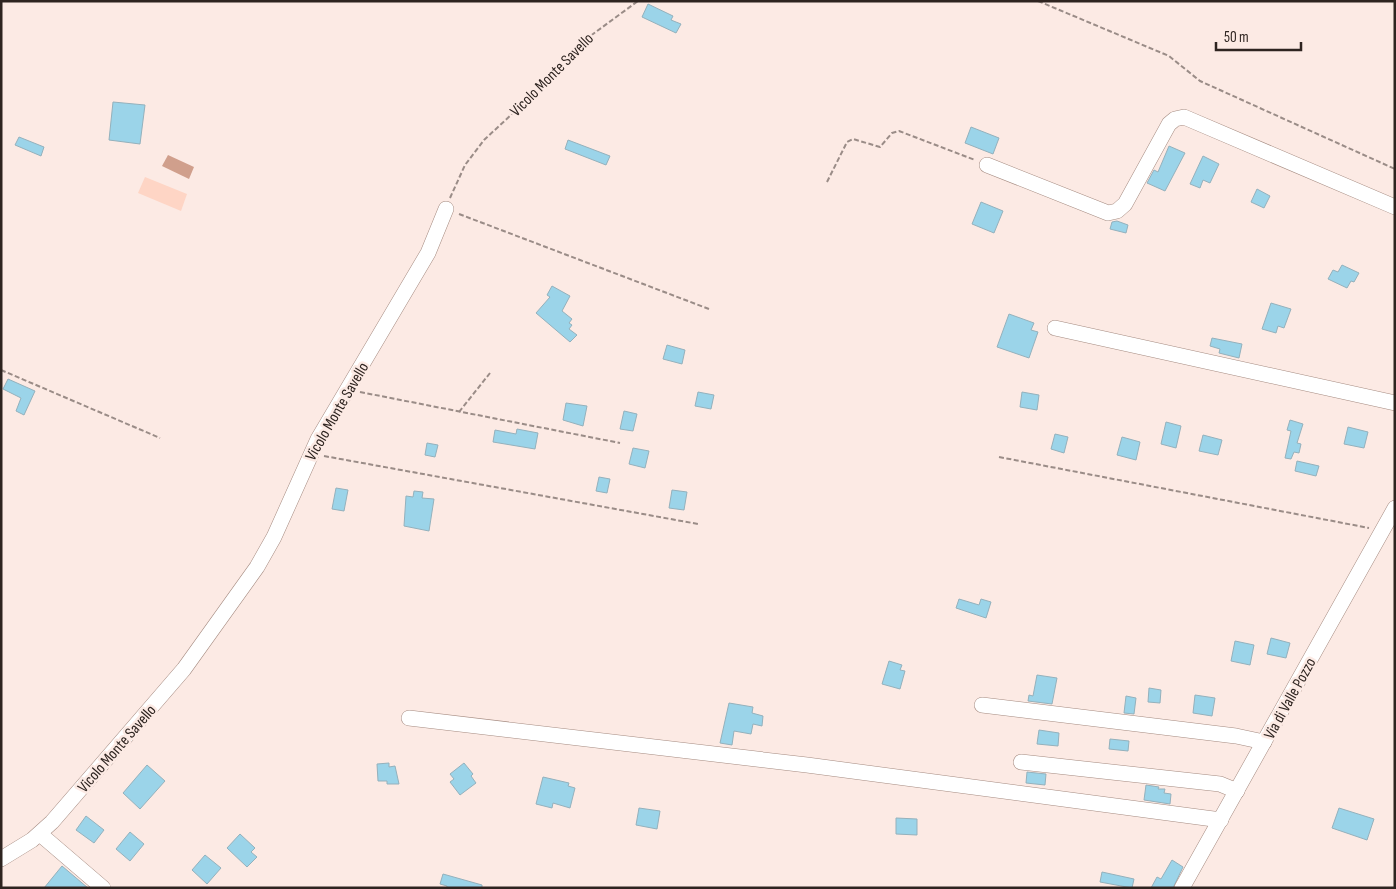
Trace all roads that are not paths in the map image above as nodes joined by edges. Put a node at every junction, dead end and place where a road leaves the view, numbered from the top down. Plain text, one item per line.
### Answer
1 (987, 165) road end
2 (1395, 207) edge
3 (446, 209) road end
4 (1055, 328) dead end
5 (1395, 403) edge
6 (1395, 508) edge
7 (982, 705) dead end
8 (410, 718) dead end
9 (1264, 742) junction
10 (1021, 762) dead end
11 (1237, 790) junction
12 (1220, 820) junction
13 (40, 834) junction
14 (1, 859) edge
15 (103, 888) edge
16 (1182, 888) edge

1 - 2 street
3 - 13 street, Vicolo Monte Savello
4 - 5 street
6 - 9 street, Via di Valle Pozzo
7 - 9 street
8 - 12 street
9 - 11 street, Via di Valle Pozzo
10 - 11 street
11 - 12 street, Via di Valle Pozzo
12 - 16 street, Via di Valle Pozzo
13 - 14 street, Vicolo Monte Savello
13 - 15 street

